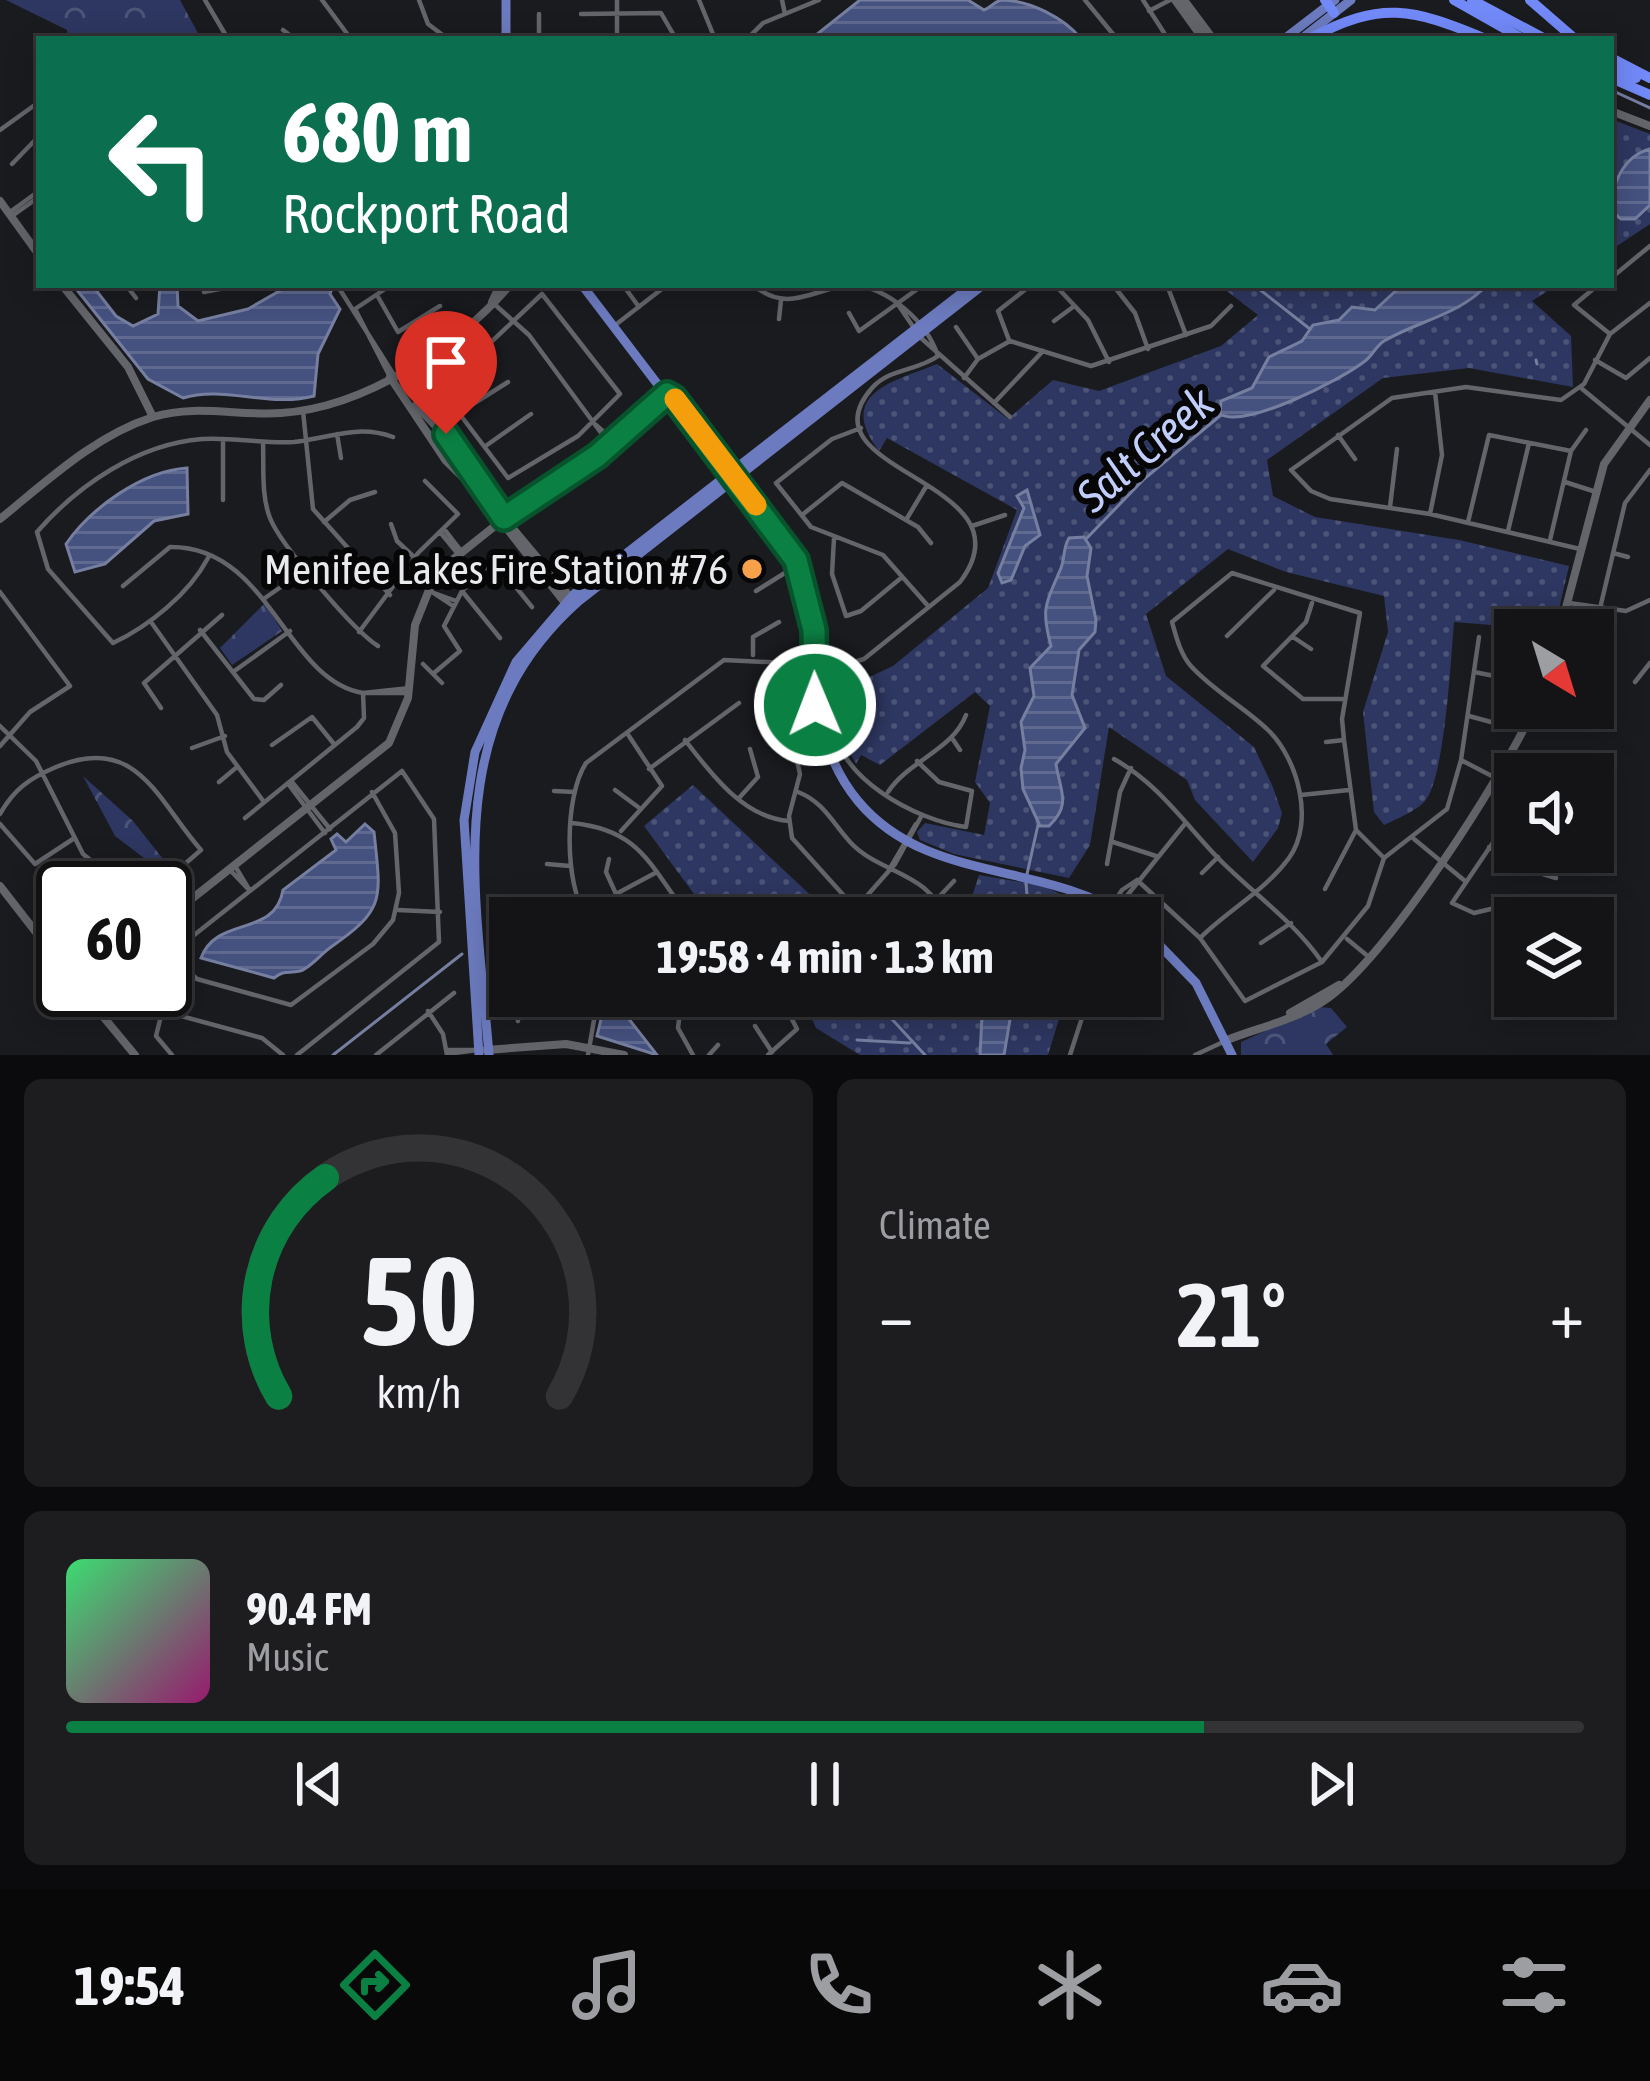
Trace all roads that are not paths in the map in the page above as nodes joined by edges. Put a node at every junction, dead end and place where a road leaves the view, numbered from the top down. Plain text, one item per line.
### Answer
1 (216, 0) edge
2 (322, 0) edge
3 (419, 0) edge
4 (506, 0) edge
5 (616, 0) edge
6 (699, 0) edge
7 (782, 0) edge
8 (820, 0) edge
9 (1084, 0) edge
10 (1160, 0) edge
11 (1177, 0) edge
12 (1351, 0) edge
13 (1450, 0) edge
14 (1530, 0) edge
15 (206, 3) edge
16 (1331, 4) edge
17 (1147, 6) edge
18 (1472, 6) edge
19 (539, 14) dead end
20 (581, 14) dead end
21 (617, 14) junction
22 (785, 14) junction
23 (283, 30) dead end
24 (227, 36) edge
25 (291, 36) edge
26 (350, 36) edge
27 (433, 36) edge
28 (506, 36) edge
29 (539, 36) edge
30 (617, 36) edge
31 (674, 36) edge
32 (715, 36) edge
33 (750, 36) edge
34 (1114, 36) edge
35 (1166, 36) edge
36 (1201, 36) edge
37 (1211, 36) edge
38 (1289, 36) edge
39 (1307, 36) edge
40 (1310, 36) edge
41 (1479, 36) edge
42 (1518, 36) edge
43 (1538, 36) edge
44 (1572, 36) edge
45 (1614, 60) edge
46 (1614, 69) edge
47 (1650, 81) edge
48 (1614, 82) edge
49 (1650, 96) edge
50 (36, 104) edge
51 (1614, 112) edge
52 (1650, 126) edge
53 (0, 130) edge
54 (36, 139) edge
55 (12, 164) dead end
56 (36, 196) edge
57 (0, 201) edge
58 (10, 214) junction
59 (1650, 246) edge
60 (36, 251) edge
61 (1614, 276) edge
62 (64, 288) edge
63 (128, 288) edge
64 (225, 288) edge
65 (339, 288) edge
66 (387, 288) edge
67 (499, 288) edge
68 (507, 288) edge
69 (585, 288) edge
70 (625, 288) edge
71 (663, 288) edge
72 (758, 288) edge
73 (837, 288) edge
74 (868, 288) edge
75 (920, 288) edge
76 (968, 288) edge
77 (979, 288) edge
78 (1027, 288) edge
79 (1057, 288) edge
80 (1116, 288) edge
81 (1169, 288) edge
82 (1594, 288) edge
83 (204, 292) dead end
84 (377, 295) junction
85 (136, 298) dead end
86 (782, 301) junction
87 (492, 302) junction
88 (1650, 303) edge
89 (440, 306) dead end
90 (899, 306) junction
91 (1231, 306) dead end
92 (639, 307) junction
93 (1072, 307) junction
94 (355, 309) junction
95 (848, 314) dead end
96 (779, 319) dead end
97 (514, 321) junction
98 (1054, 321) dead end
99 (614, 326) junction
100 (956, 327) dead end
101 (919, 330) junction
102 (1610, 334) junction
103 (1186, 335) junction
104 (1010, 341) junction
105 (1148, 349) junction
106 (1042, 352) junction
107 (938, 356) junction
108 (1650, 358) edge
109 (978, 359) junction
110 (1595, 360) junction
111 (1109, 362) junction
112 (392, 376) junction
113 (964, 378) junction
114 (508, 382) dead end
115 (1581, 388) junction
116 (1435, 392) junction
117 (667, 394) junction
118 (1650, 400) edge
119 (994, 404) junction
120 (303, 411) junction
121 (461, 412) junction
122 (531, 414) dead end
123 (153, 417) junction
124 (1010, 417) dead end
125 (592, 423) junction
126 (1628, 425) junction
127 (861, 428) junction
128 (1586, 430) dead end
129 (338, 434) junction
130 (1338, 435) junction
131 (393, 437) dead end
132 (223, 439) junction
133 (306, 440) junction
134 (1529, 442) junction
135 (263, 443) junction
136 (612, 443) junction
137 (486, 445) junction
138 (1650, 445) edge
139 (1397, 448) dead end
140 (1571, 451) junction
141 (341, 458) dead end
142 (1354, 459) dead end
143 (1650, 470) edge
144 (730, 477) junction
145 (425, 481) dead end
146 (1564, 482) junction
147 (927, 485) junction
148 (1593, 491) junction
149 (375, 492) dead end
150 (223, 500) dead end
151 (1390, 507) junction
152 (1005, 514) dead end
153 (1430, 514) junction
154 (802, 515) junction
155 (0, 519) edge
156 (502, 520) junction
157 (905, 520) junction
158 (324, 522) junction
159 (1468, 522) junction
160 (391, 524) dead end
161 (972, 526) junction
162 (442, 530) junction
163 (1508, 531) junction
164 (834, 538) junction
165 (1550, 540) junction
166 (932, 543) dead end
167 (1580, 549) junction
168 (459, 553) junction
169 (1613, 554) junction
170 (415, 557) junction
171 (1628, 557) dead end
172 (208, 559) junction
173 (796, 566) junction
174 (308, 568) junction
175 (903, 577) junction
176 (123, 586) dead end
177 (1274, 590) junction
178 (462, 591) junction
179 (756, 591) dead end
180 (0, 592) edge
181 (431, 592) junction
182 (390, 595) junction
183 (265, 598) junction
184 (1650, 601) edge
185 (1567, 602) junction
186 (454, 603) junction
187 (1312, 603) junction
188 (570, 604) junction
189 (532, 607) dead end
190 (930, 608) junction
191 (1566, 609) edge
192 (1596, 609) edge
193 (1600, 609) edge
194 (1614, 611) edge
195 (222, 615) dead end
196 (150, 620) junction
197 (779, 622) dead end
198 (200, 629) junction
199 (290, 631) junction
200 (358, 632) junction
201 (1227, 636) dead end
202 (1293, 637) junction
203 (1479, 637) dead end
204 (500, 638) dead end
205 (378, 646) dead end
206 (1311, 649) dead end
207 (173, 658) junction
208 (753, 658) junction
209 (783, 661) junction
210 (814, 662) junction
211 (1650, 663) edge
212 (423, 664) dead end
213 (844, 664) junction
214 (233, 672) junction
215 (1474, 672) junction
216 (434, 673) junction
217 (1494, 676) edge
218 (1635, 682) dead end
219 (442, 683) dead end
220 (281, 685) dead end
221 (409, 691) junction
222 (363, 693) junction
223 (1345, 700) junction
224 (739, 703) dead end
225 (161, 708) dead end
226 (966, 716) dead end
227 (1469, 716) junction
228 (1494, 723) edge
229 (0, 726) edge
230 (627, 733) junction
231 (10, 734) junction
232 (225, 736) junction
233 (952, 738) junction
234 (686, 740) junction
235 (1344, 740) junction
236 (1326, 742) dead end
237 (334, 744) junction
238 (272, 745) dead end
239 (0, 746) edge
240 (192, 748) dead end
241 (749, 749) dead end
242 (960, 750) dead end
243 (1114, 759) dead end
244 (1461, 760) junction
245 (917, 761) junction
246 (237, 767) junction
247 (1131, 768) junction
248 (649, 769) junction
249 (42, 773) junction
250 (1494, 776) edge
251 (1494, 781) edge
252 (219, 782) dead end
253 (290, 782) junction
254 (615, 790) dead end
255 (1349, 790) junction
256 (554, 791) dead end
257 (372, 792) junction
258 (575, 792) junction
259 (797, 792) junction
260 (888, 792) junction
261 (1301, 795) junction
262 (739, 798) junction
263 (264, 802) junction
264 (309, 807) junction
265 (638, 807) junction
266 (0, 814) edge
267 (922, 814) junction
268 (245, 818) dead end
269 (789, 821) junction
270 (572, 823) junction
271 (1185, 823) junction
272 (0, 824) edge
273 (1356, 830) junction
274 (328, 831) junction
275 (621, 832) junction
276 (1412, 837) junction
277 (74, 839) junction
278 (1494, 840) edge
279 (906, 841) junction
280 (1113, 842) junction
281 (1489, 847) junction
282 (1156, 856) junction
283 (1218, 857) junction
284 (1384, 858) junction
285 (609, 859) dead end
286 (94, 861) edge
287 (188, 861) edge
288 (1438, 862) junction
289 (547, 864) dead end
290 (1107, 864) dead end
291 (570, 866) junction
292 (232, 868) junction
293 (889, 869) junction
294 (657, 872) junction
295 (1202, 873) dead end
296 (1556, 878) dead end
297 (1137, 880) junction
298 (954, 881) dead end
299 (1465, 881) junction
300 (0, 886) edge
301 (1325, 889) dead end
302 (250, 891) junction
303 (1255, 892) junction
304 (576, 897) edge
305 (674, 897) edge
306 (844, 897) edge
307 (865, 897) edge
308 (934, 897) edge
309 (940, 897) edge
310 (1080, 897) edge
311 (1120, 897) edge
312 (192, 899) edge
313 (1494, 908) edge
314 (397, 910) junction
315 (440, 912) junction
316 (1291, 922) junction
317 (36, 933) edge
318 (192, 936) edge
319 (1200, 938) junction
320 (1346, 938) junction
321 (1261, 943) dead end
322 (1161, 947) edge
323 (1370, 958) junction
324 (1322, 962) junction
325 (192, 975) edge
326 (454, 993) dead end
327 (428, 1011) junction
328 (104, 1017) edge
329 (161, 1017) edge
330 (181, 1017) edge
331 (517, 1017) edge
332 (596, 1017) edge
333 (679, 1017) edge
334 (791, 1017) edge
335 (1082, 1017) edge
336 (518, 1021) dead end
337 (755, 1026) dead end
338 (1227, 1040) junction
339 (718, 1046) dead end
340 (589, 1050) edge
341 (484, 1052) edge
342 (447, 1053) edge
343 (770, 1054) edge
344 (136, 1055) edge
345 (172, 1055) edge
346 (283, 1055) edge
347 (297, 1055) edge
348 (376, 1055) edge
349 (624, 1055) edge
350 (693, 1055) edge
351 (709, 1055) edge
352 (1070, 1055) edge
353 (1194, 1055) edge
354 (1232, 1055) edge

1 - 15 street
2 - 26 street
3 - 27 street
4 - 28 main road
5 - 21 street
6 - 32 street
7 - 22 street
8 - 22 street
9 - 34 street
10 - 17 street
11 - 17 street
11 - 36 street
11 - 37 street
12 - 16 main road
13 - 18 highway
14 - 44 highway
15 - 24 street
16 - 38 main road
16 - 39 main road
17 - 35 street
18 - 42 highway
18 - 43 highway
19 - 29 street
20 - 21 street
21 - 30 street
21 - 31 street
22 - 33 street
23 - 25 street
40 - 41 highway
45 - 47 highway
46 - 47 highway
48 - 49 highway
50 - 53 street
51 - 52 street
54 - 55 street
56 - 58 street
57 - 58 street
58 - 60 street
59 - 61 street
62 - 123 street
63 - 85 street
64 - 83 street
65 - 94 street
66 - 84 street
67 - 87 street
68 - 87 street
69 - 99 main road
70 - 92 street
71 - 92 street
72 - 86 street
73 - 86 street
74 - 90 street
75 - 90 street
76 - 101 main road
77 - 101 main road
78 - 104 street
79 - 93 street
80 - 105 street
81 - 103 street
82 - 102 street
84 - 89 street
84 - 94 street
86 - 96 street
87 - 97 street
87 - 112 street
88 - 102 street
90 - 95 street
90 - 101 street
91 - 103 street
92 - 99 street
93 - 98 street
93 - 111 street
94 - 112 street
97 - 121 street
97 - 125 street
97 - 125 street
99 - 117 main road
100 - 109 street
101 - 107 street
101 - 144 main road
102 - 110 street
103 - 105 street
104 - 106 street
104 - 109 street
105 - 111 street
106 - 111 street
106 - 119 street
107 - 113 street
107 - 127 street
108 - 110 street
109 - 113 street
110 - 115 street
112 - 120 street
112 - 156 street
112 - 156 street
113 - 119 street
114 - 121 street
115 - 116 street
115 - 126 street
116 - 130 street
116 - 153 street
117 - 136 street
117 - 144 main road
118 - 126 street
119 - 124 street
120 - 123 street
120 - 133 street
121 - 137 street
122 - 137 street
123 - 155 street
125 - 136 street
125 - 137 street
126 - 138 street
126 - 148 street
127 - 147 street
127 - 154 street
128 - 140 street
129 - 131 street
129 - 133 street
129 - 141 street
130 - 142 street
130 - 151 street
132 - 135 street
132 - 150 street
132 - 196 street
133 - 135 street
133 - 158 street
134 - 140 street
134 - 159 street
134 - 163 street
135 - 174 street
136 - 156 street
139 - 151 street
140 - 146 street
143 - 169 street
144 - 173 main road
144 - 188 main road
145 - 162 street
146 - 148 street
146 - 165 street
147 - 157 street
147 - 161 street
148 - 167 street
149 - 158 street
151 - 153 street
152 - 161 street
153 - 159 street
154 - 157 street
154 - 164 street
156 - 168 street
156 - 188 street
157 - 166 street
158 - 182 street
159 - 163 street
160 - 170 street
161 - 190 street
162 - 168 street
162 - 170 street
163 - 165 street
164 - 175 street
164 - 175 street
165 - 167 street
167 - 185 street
168 - 181 street
169 - 171 street
169 - 193 street
170 - 182 street
172 - 176 street
172 - 183 street
172 - 196 street
173 - 179 street
173 - 210 main road
174 - 183 street
174 - 200 street
175 - 190 street
177 - 187 street
177 - 201 street
177 - 261 street
178 - 186 street
178 - 189 street
178 - 204 street
180 - 231 street
181 - 186 street
181 - 221 street
182 - 200 street
183 - 199 street
184 - 194 street
185 - 191 street
185 - 192 street
186 - 216 street
187 - 202 street
187 - 223 street
188 - 341 main road
190 - 213 street
195 - 198 street
196 - 207 street
197 - 208 street
198 - 207 street
198 - 214 street
199 - 214 street
199 - 222 street
200 - 205 street
202 - 206 street
202 - 223 street
203 - 215 street
207 - 225 street
207 - 232 street
208 - 209 street
208 - 230 street
209 - 210 street
209 - 259 street
210 - 213 street
210 - 279 main road
211 - 218 street
212 - 216 street
213 - 260 street
214 - 220 street
215 - 217 street
215 - 227 street
216 - 219 street
221 - 222 street
221 - 264 street
222 - 237 street
223 - 235 street
224 - 234 street
226 - 233 street
227 - 228 street
227 - 244 street
229 - 231 street
230 - 248 street
230 - 258 street
231 - 239 street
231 - 249 street
232 - 240 street
232 - 246 street
233 - 242 street
233 - 245 street
234 - 248 street
234 - 262 street
235 - 236 street
235 - 255 street
237 - 238 street
237 - 253 street
241 - 262 street
243 - 247 street
244 - 250 street
244 - 276 street
245 - 260 street
245 - 267 street
246 - 252 street
246 - 263 street
247 - 271 street
247 - 280 street
248 - 265 street
249 - 266 street
249 - 277 street
249 - 287 street
251 - 288 street
253 - 263 street
253 - 264 street
254 - 265 street
255 - 261 street
255 - 273 street
256 - 258 street
257 - 274 street
257 - 314 street
257 - 315 street
258 - 270 street
259 - 269 street
259 - 293 street
260 - 267 street
261 - 303 street
262 - 269 street
263 - 268 street
264 - 274 street
264 - 292 street
265 - 275 street
267 - 279 street
269 - 306 street
270 - 275 street
270 - 291 street
271 - 282 street
271 - 283 street
272 - 277 street
273 - 284 street
273 - 301 street
274 - 302 street
275 - 294 street
276 - 284 street
276 - 288 street
277 - 286 street
278 - 281 street
279 - 293 street
279 - 310 main road
280 - 282 street
280 - 290 street
281 - 296 street
281 - 299 street
282 - 297 street
283 - 295 street
283 - 303 street
284 - 320 street
285 - 294 street
288 - 299 street
288 - 323 street
289 - 291 street
291 - 304 street
292 - 302 street
292 - 312 street
293 - 307 street
293 - 308 street
294 - 305 street
297 - 311 street
297 - 319 street
298 - 309 street
299 - 313 street
300 - 317 street
302 - 318 street
303 - 316 street
303 - 319 street
314 - 315 street
314 - 325 street
315 - 347 street
316 - 321 street
316 - 324 street
319 - 324 street
320 - 323 street
320 - 324 street
322 - 338 main road
323 - 338 street
326 - 327 street
327 - 342 street
327 - 348 street
328 - 344 street
329 - 345 street
330 - 346 street
331 - 336 street
332 - 340 street
333 - 350 street
334 - 343 street
335 - 352 street
337 - 343 street
338 - 353 street
338 - 354 main road
339 - 351 street
340 - 341 street
340 - 349 street
341 - 342 street

